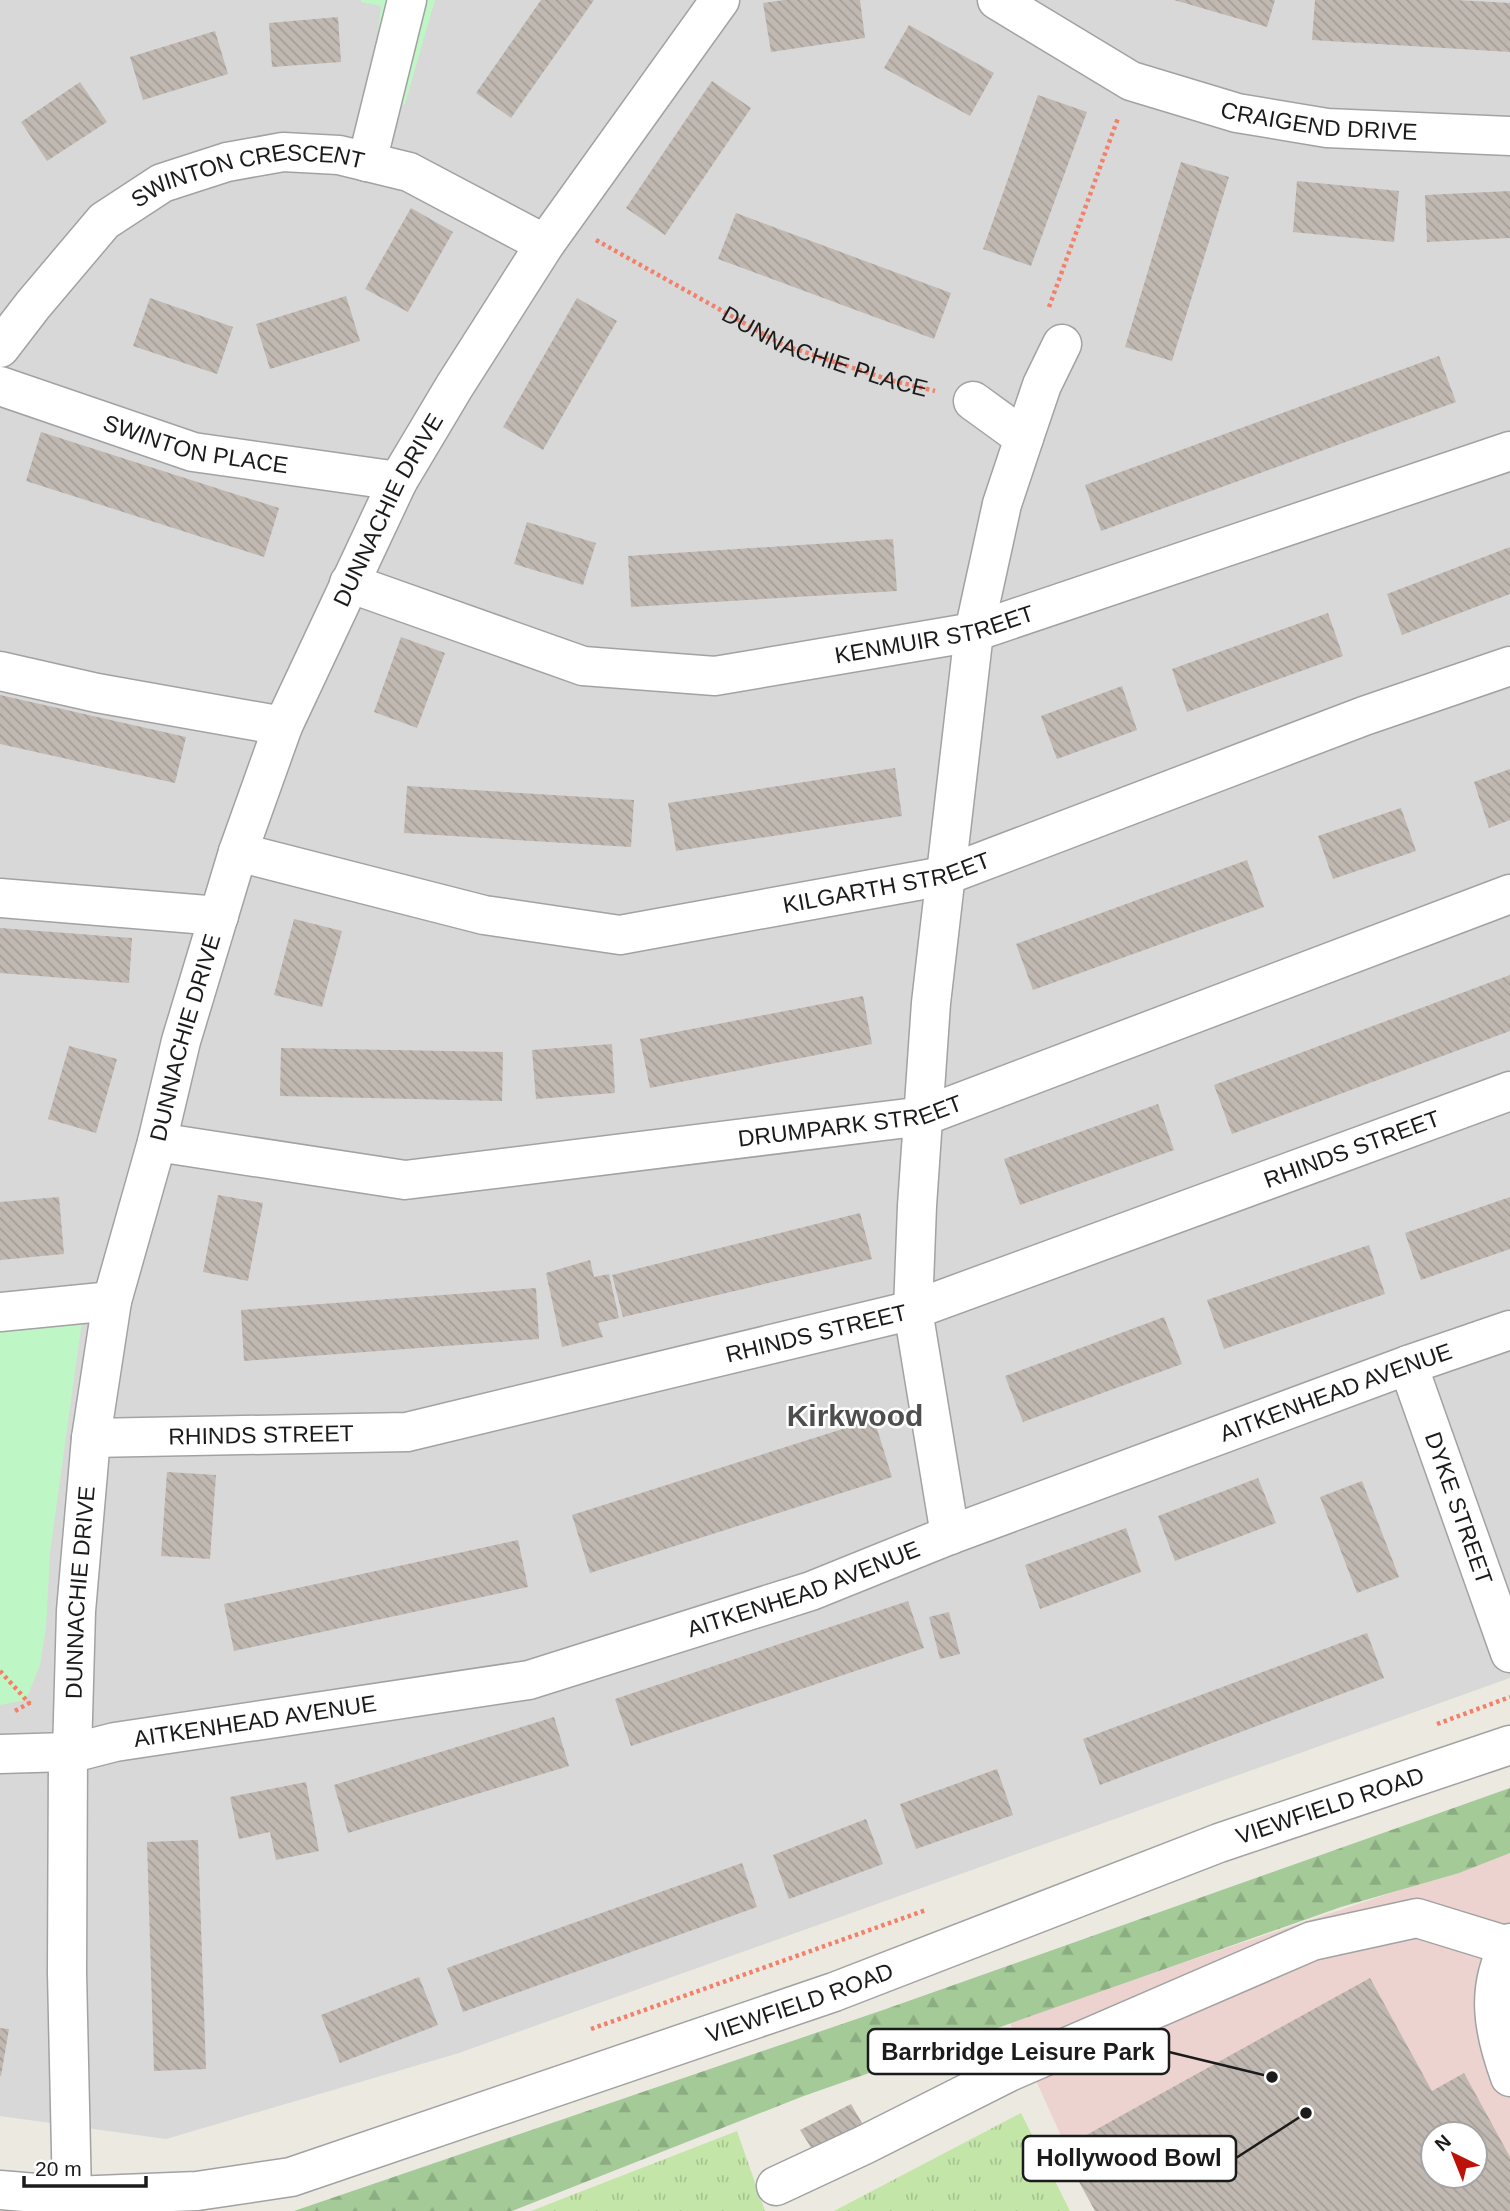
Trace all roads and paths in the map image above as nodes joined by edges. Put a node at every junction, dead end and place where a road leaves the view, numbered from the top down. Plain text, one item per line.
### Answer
1 (407, 0) edge
2 (720, 0) edge
3 (997, 0) edge
4 (1131, 81) junction
5 (1510, 136) edge
6 (367, 162) junction
7 (554, 232) junction
8 (1062, 344) joint
9 (0, 348) edge
10 (0, 386) edge
11 (973, 401) joint
12 (1024, 438) junction
13 (1510, 451) edge
14 (398, 481) junction
15 (349, 583) junction
16 (974, 632) junction
17 (1510, 666) edge
18 (0, 671) edge
19 (284, 726) junction
20 (238, 852) junction
21 (944, 876) junction
22 (1510, 894) edge
23 (0, 898) edge
24 (219, 916) junction
25 (1510, 1091) edge
26 (924, 1116) junction
27 (156, 1142) junction
28 (112, 1301) junction
29 (913, 1310) junction
30 (0, 1312) edge
31 (1510, 1330) edge
32 (1408, 1366) junction
33 (91, 1438) junction
34 (950, 1535) junction
35 (1510, 1653) edge
36 (0, 1671) edge
37 (1510, 1697) edge
38 (30, 1704) dead end
39 (1433, 1725) dead end
40 (1510, 1745) edge
41 (70, 1753) junction
42 (0, 1754) edge
43 (933, 1907) dead end
44 (1509, 1945) edge
45 (585, 2031) dead end
46 (1510, 2077) edge
47 (776, 2186) dead end
48 (0, 2190) edge
49 (72, 2196) junction
50 (196, 2201) edge

1 - 6 street
2 - 7 street, DUNNACHIE DRIVE
3 - 4 street, CRAIGEND DRIVE
4 - 5 street, CRAIGEND DRIVE
4 - 8 path
6 - 7 street, SWINTON CRESCENT
6 - 9 street, SWINTON CRESCENT
7 - 11 path, DUNNACHIE PLACE
7 - 14 street, DUNNACHIE DRIVE
8 - 12 street
10 - 14 street, SWINTON PLACE
11 - 12 street
12 - 16 street
13 - 16 street, KENMUIR STREET
14 - 15 street, DUNNACHIE DRIVE
15 - 16 street, KENMUIR STREET
15 - 19 street, DUNNACHIE DRIVE
16 - 21 street
17 - 21 street, KILGARTH STREET
18 - 19 street
19 - 20 street, DUNNACHIE DRIVE
20 - 21 street, KILGARTH STREET
20 - 24 street, DUNNACHIE DRIVE
21 - 26 street
22 - 26 street, DRUMPARK STREET
23 - 24 street
24 - 27 street, DUNNACHIE DRIVE
25 - 29 street, RHINDS STREET
26 - 27 street, DRUMPARK STREET
26 - 29 street
27 - 28 street, DUNNACHIE DRIVE
28 - 30 street
28 - 33 street, DUNNACHIE DRIVE
29 - 33 street, RHINDS STREET
29 - 34 street
31 - 32 street, AITKENHEAD AVENUE
32 - 34 street, AITKENHEAD AVENUE
32 - 35 street, DYKE STREET
33 - 41 street, DUNNACHIE DRIVE
34 - 41 street, AITKENHEAD AVENUE
36 - 38 path
37 - 39 path
40 - 50 street, VIEWFIELD ROAD
41 - 42 street
41 - 49 street, DUNNACHIE DRIVE
43 - 45 path
44 - 46 street
44 - 47 street
48 - 49 street, VIEWFIELD ROAD
49 - 50 street, VIEWFIELD ROAD

